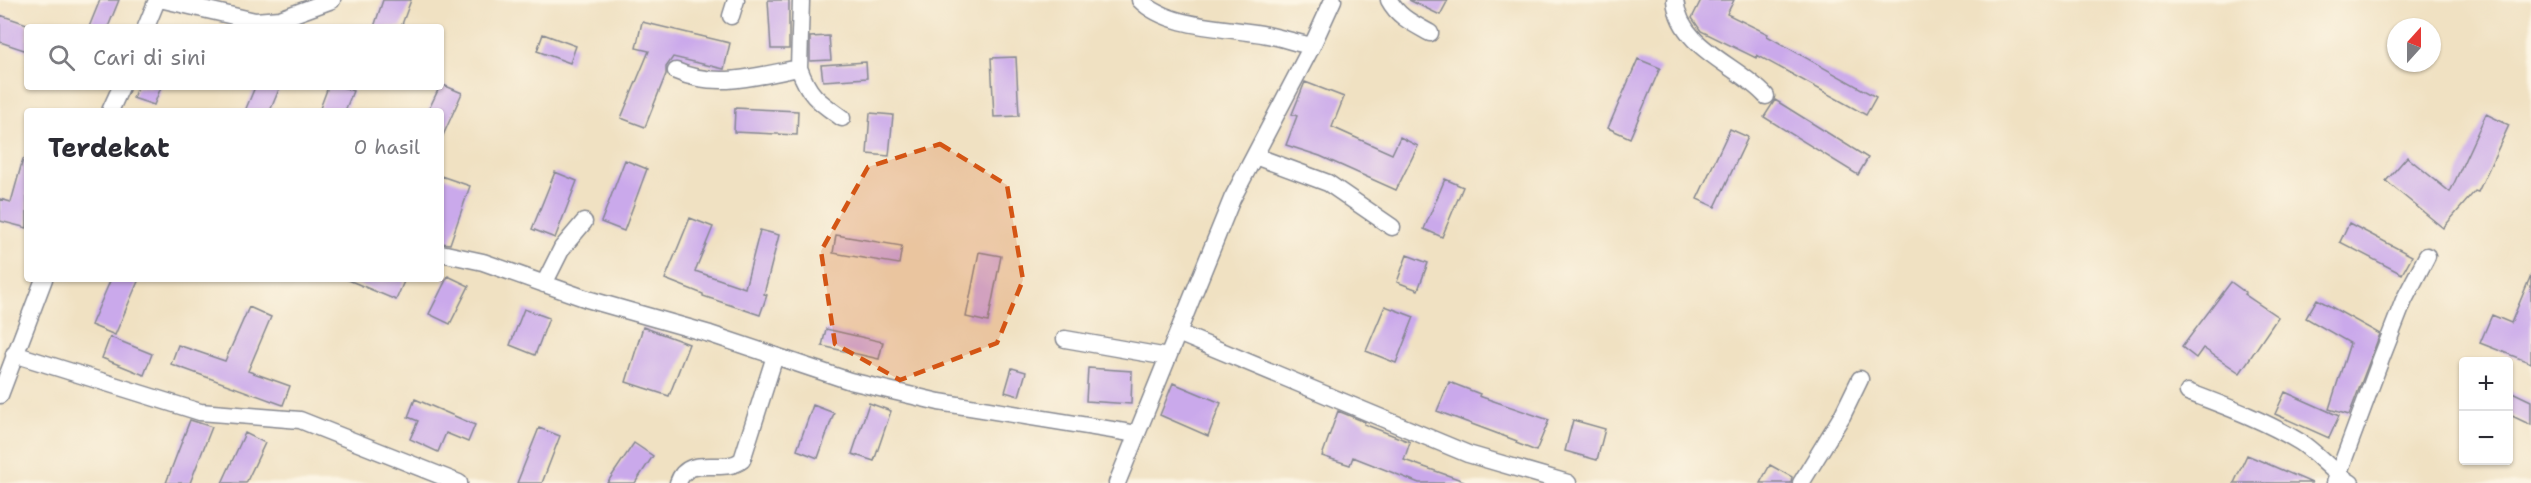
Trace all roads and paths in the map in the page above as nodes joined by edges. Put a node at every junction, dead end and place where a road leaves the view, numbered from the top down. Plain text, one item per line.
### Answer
1 (157, 0) edge
2 (164, 0) edge
3 (332, 0) edge
4 (801, 0) edge
5 (1140, 0) edge
6 (1333, 0) edge
7 (1389, 0) edge
8 (1675, 0) edge
9 (147, 24) edge
10 (1430, 33) dead end
11 (1312, 46) junction
12 (799, 68) junction
13 (676, 71) dead end
14 (120, 90) edge
15 (1766, 96) dead end
16 (112, 108) edge
17 (842, 118) dead end
18 (1255, 156) junction
19 (584, 222) dead end
20 (1392, 227) dead end
21 (444, 254) edge
22 (2427, 256) dead end
23 (43, 282) edge
24 (544, 284) junction
25 (1178, 333) junction
26 (1065, 339) dead end
27 (14, 354) junction
28 (775, 356) junction
29 (1168, 357) junction
30 (1860, 379) dead end
31 (2188, 392) dead end
32 (0, 395) edge
33 (1137, 434) junction
34 (2341, 481) edge
35 (459, 483) edge
36 (678, 483) edge
37 (1117, 483) edge
38 (1568, 483) edge
39 (1801, 483) edge

1 - 9 street
2 - 3 street
4 - 12 street
5 - 11 street
6 - 11 street
7 - 10 street
8 - 15 street
11 - 18 street
12 - 13 street
12 - 17 street
14 - 16 street
18 - 20 street
18 - 25 street
19 - 24 street
21 - 24 street
22 - 34 street
23 - 27 street
24 - 28 street
25 - 29 street
25 - 38 street
26 - 29 street
27 - 32 street
27 - 35 street
28 - 33 street
28 - 36 street
29 - 33 street
30 - 39 street
31 - 34 street
33 - 37 street

